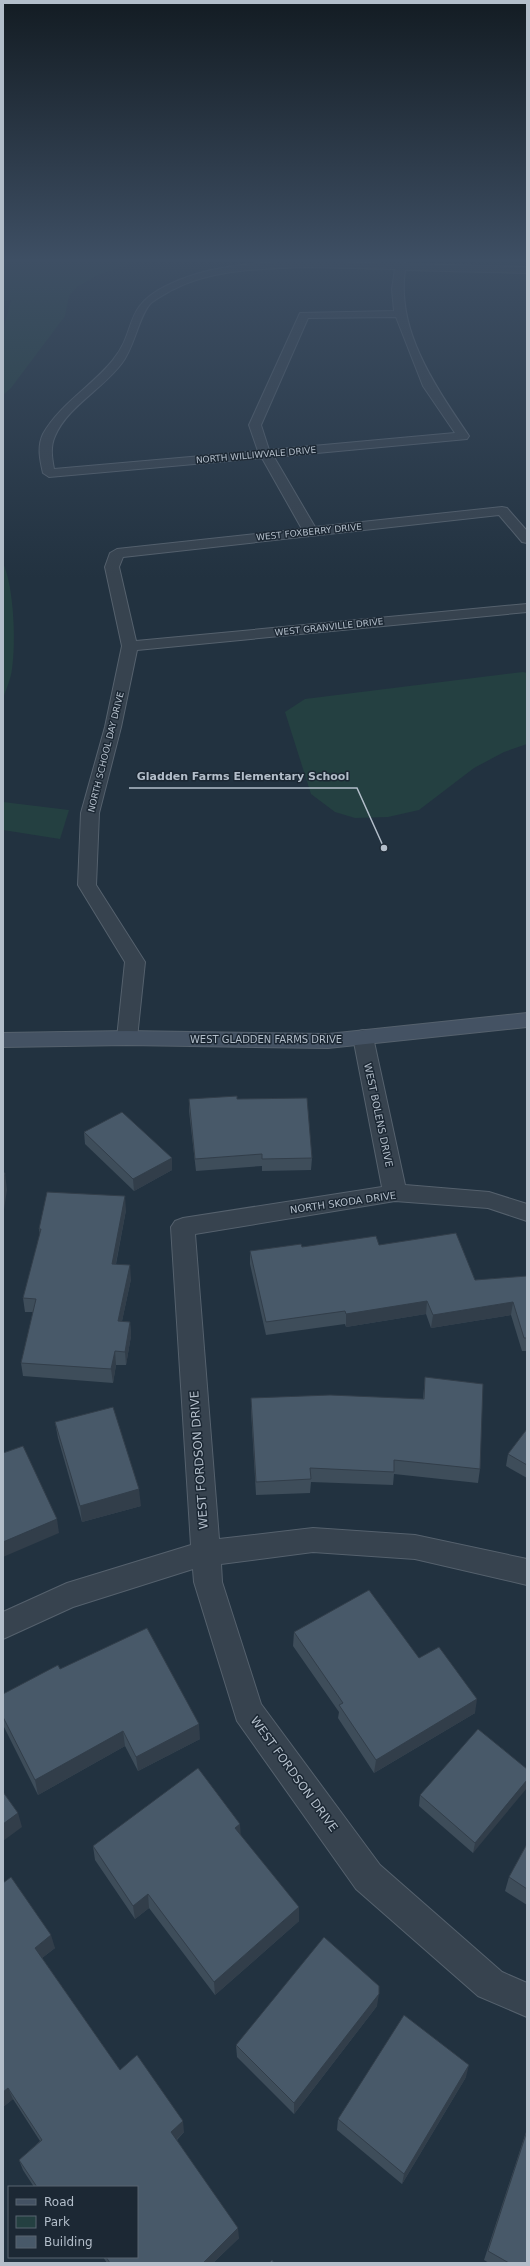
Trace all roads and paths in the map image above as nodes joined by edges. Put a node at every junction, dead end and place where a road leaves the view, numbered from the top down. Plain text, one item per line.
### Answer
1 (113, 367) edge
2 (281, 367) edge
3 (420, 367) edge
4 (266, 454) junction
5 (311, 532) junction
6 (527, 539) edge
7 (117, 552) joint
8 (527, 608) edge
9 (130, 646) junction
10 (527, 1020) edge
11 (363, 1037) junction
12 (127, 1038) junction
13 (3, 1040) edge
14 (395, 1194) junction
15 (527, 1213) edge
16 (183, 1227) joint
17 (206, 1553) junction
18 (527, 1572) edge
19 (3, 1626) edge
20 (527, 2000) edge

1 - 4 street, NORTH WILLIWVALE DRIVE
2 - 4 street
3 - 4 street, NORTH WILLIWVALE DRIVE
4 - 5 street
5 - 6 street, WEST FOXBERRY DRIVE
5 - 7 street, WEST FOXBERRY DRIVE
7 - 9 street, NORTH SCHOOL DAY DRIVE
8 - 9 street, WEST GRANVILLE DRIVE
9 - 12 street, NORTH SCHOOL DAY DRIVE
10 - 11 street, WEST GLADDEN FARMS DRIVE
11 - 12 street, WEST GLADDEN FARMS DRIVE
11 - 14 street, WEST BOLENS DRIVE
12 - 13 street, WEST GLADDEN FARMS DRIVE
14 - 15 street, NORTH SKODA DRIVE
14 - 16 street, NORTH SKODA DRIVE
16 - 17 street, WEST FORDSON DRIVE
17 - 18 street
17 - 19 street
17 - 20 street, WEST FORDSON DRIVE

